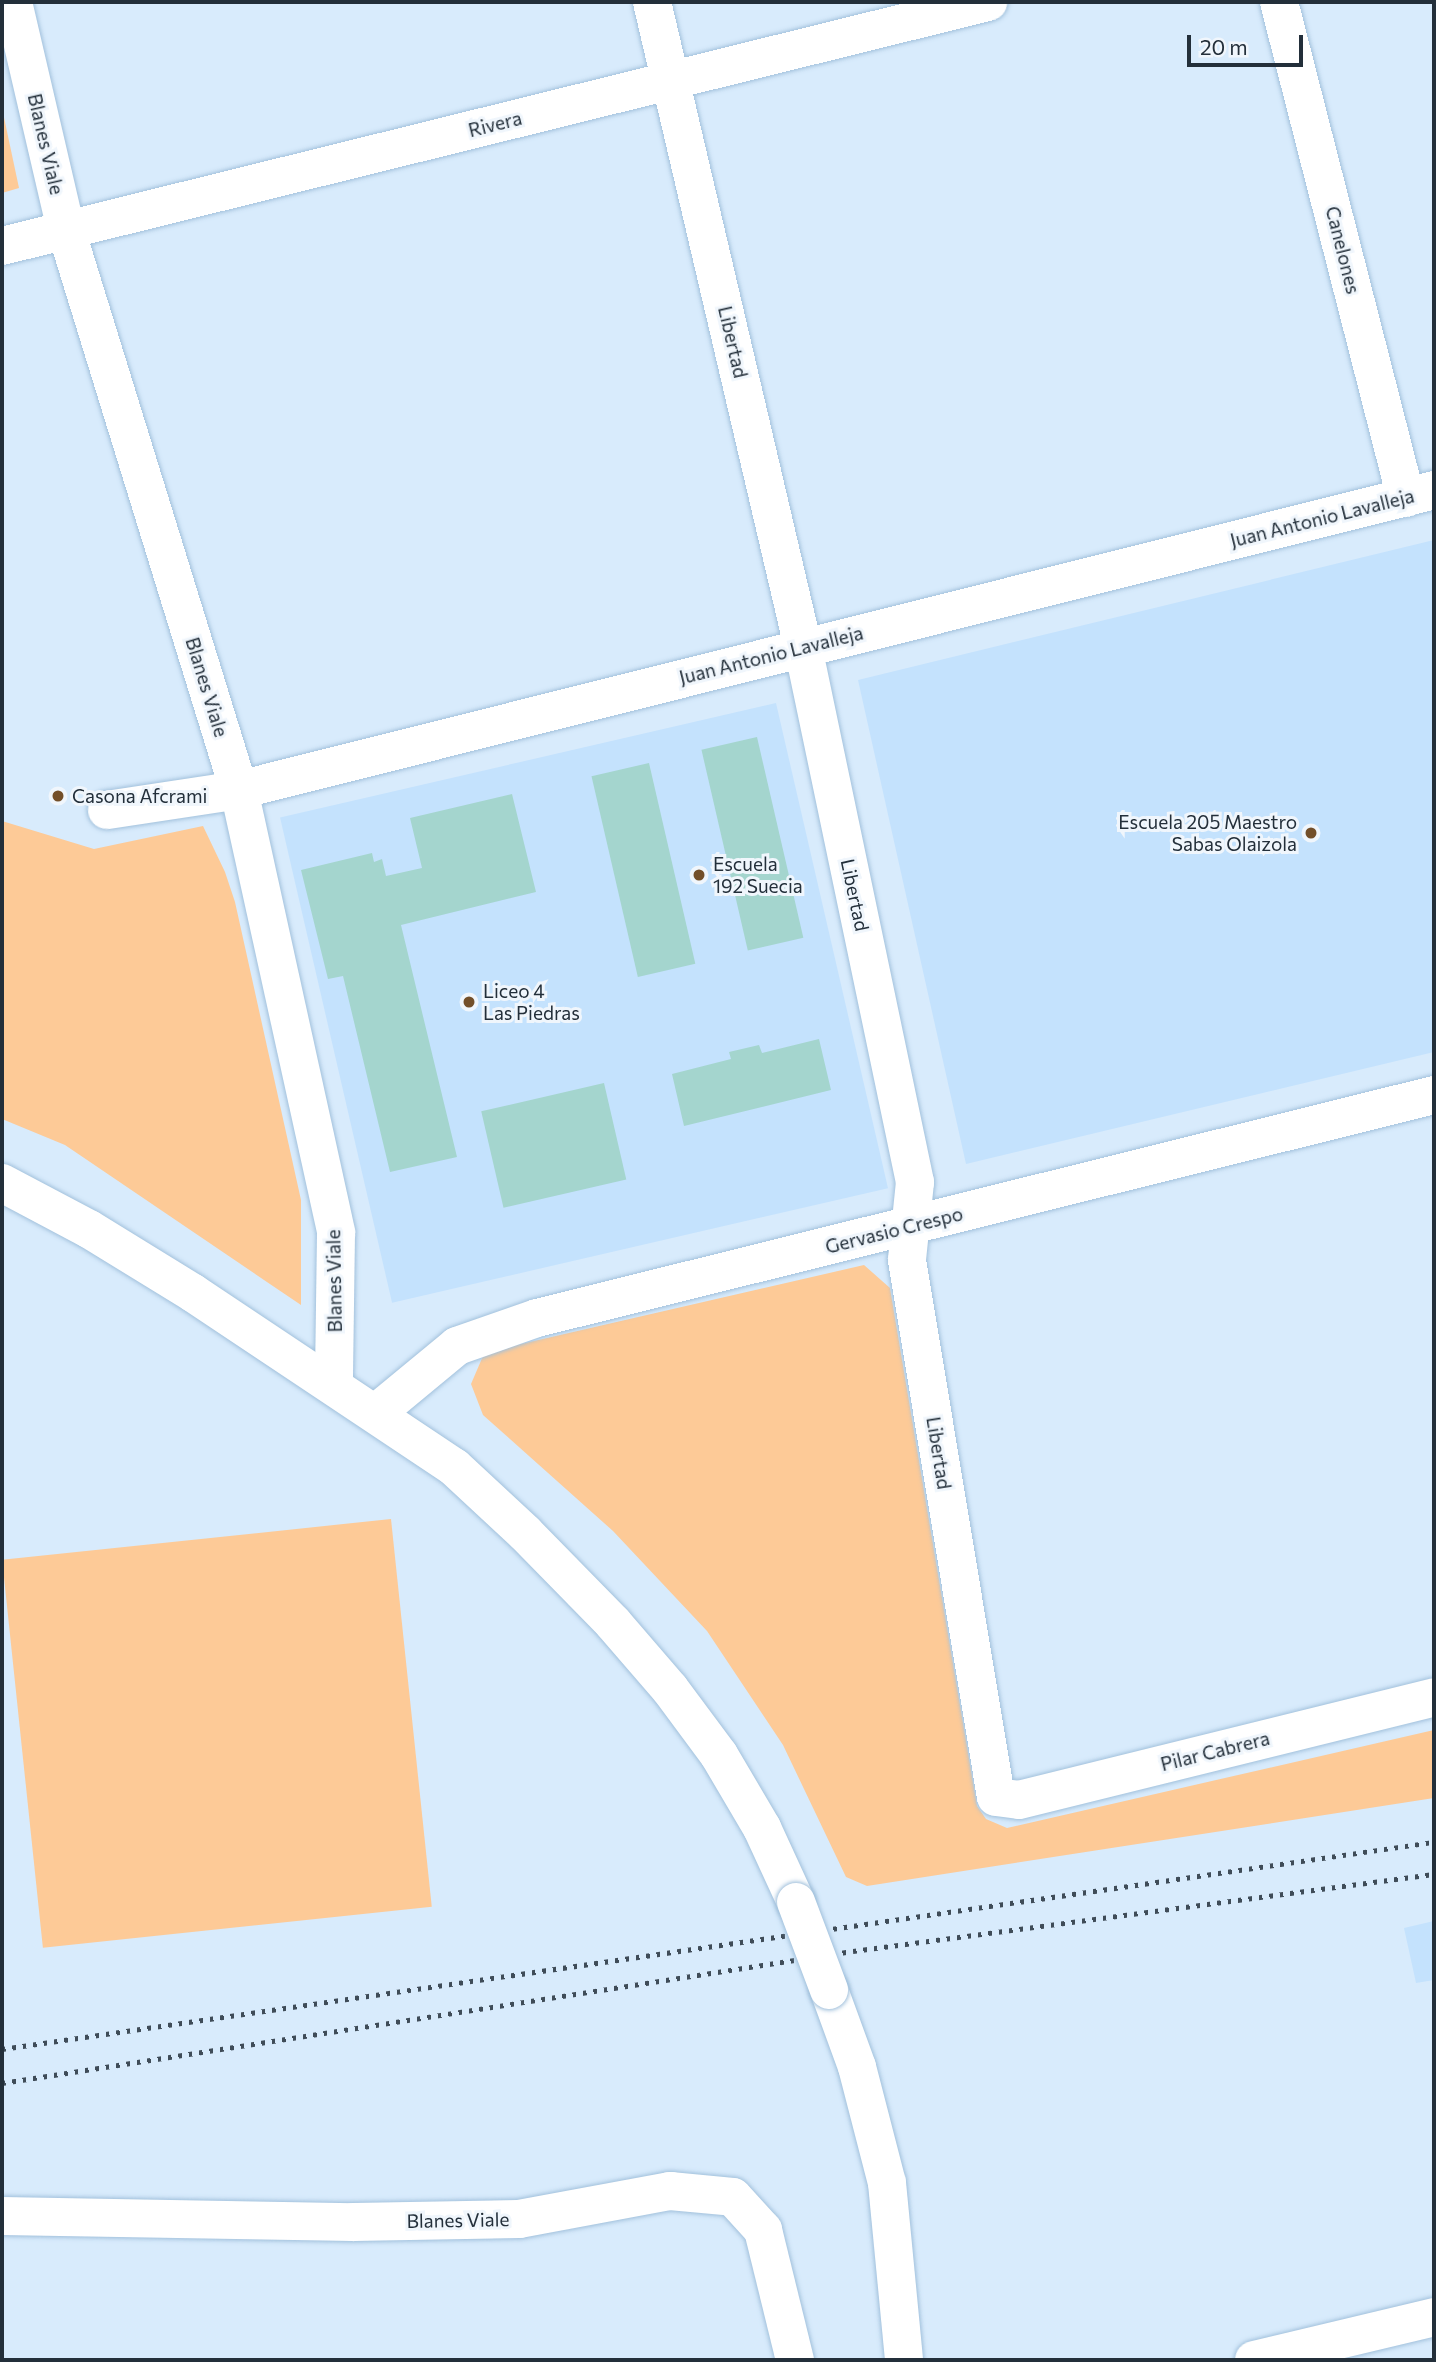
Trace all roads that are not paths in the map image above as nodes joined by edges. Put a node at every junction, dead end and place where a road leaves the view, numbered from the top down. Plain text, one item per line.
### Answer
1 (13, 2) edge
2 (652, 2) edge
3 (988, 2) edge
4 (1279, 2) edge
5 (672, 80) junction
6 (66, 230) junction
7 (2, 246) edge
8 (1420, 494) edge
9 (803, 647) junction
10 (239, 790) junction
11 (107, 810) dead end
12 (1434, 1096) edge
13 (2, 1182) edge
14 (911, 1226) junction
15 (334, 1385) junction
16 (376, 1413) junction
17 (1434, 1697) edge
18 (996, 1797) joint
19 (2, 2216) edge
20 (1434, 2317) edge
21 (794, 2360) edge
22 (904, 2360) edge
23 (1254, 2360) edge

1 - 6 street, Blanes Viale
2 - 5 street, Libertad
3 - 5 street, Rivera
4 - 8 street, Canelones
5 - 6 street, Rivera
5 - 9 street, Libertad
6 - 7 street, Rivera
6 - 10 street, Blanes Viale
8 - 9 street, Juan Antonio Lavalleja
9 - 10 street, Juan Antonio Lavalleja
9 - 14 street, Libertad
10 - 11 street, Juan Antonio Lavalleja
10 - 15 street, Blanes Viale
12 - 14 street, Gervasio Crespo
13 - 15 street
14 - 16 street, Gervasio Crespo
14 - 18 street, Libertad
15 - 16 street
16 - 22 street, bridge
17 - 18 street, Pilar Cabrera
19 - 21 street, Blanes Viale
20 - 23 street

